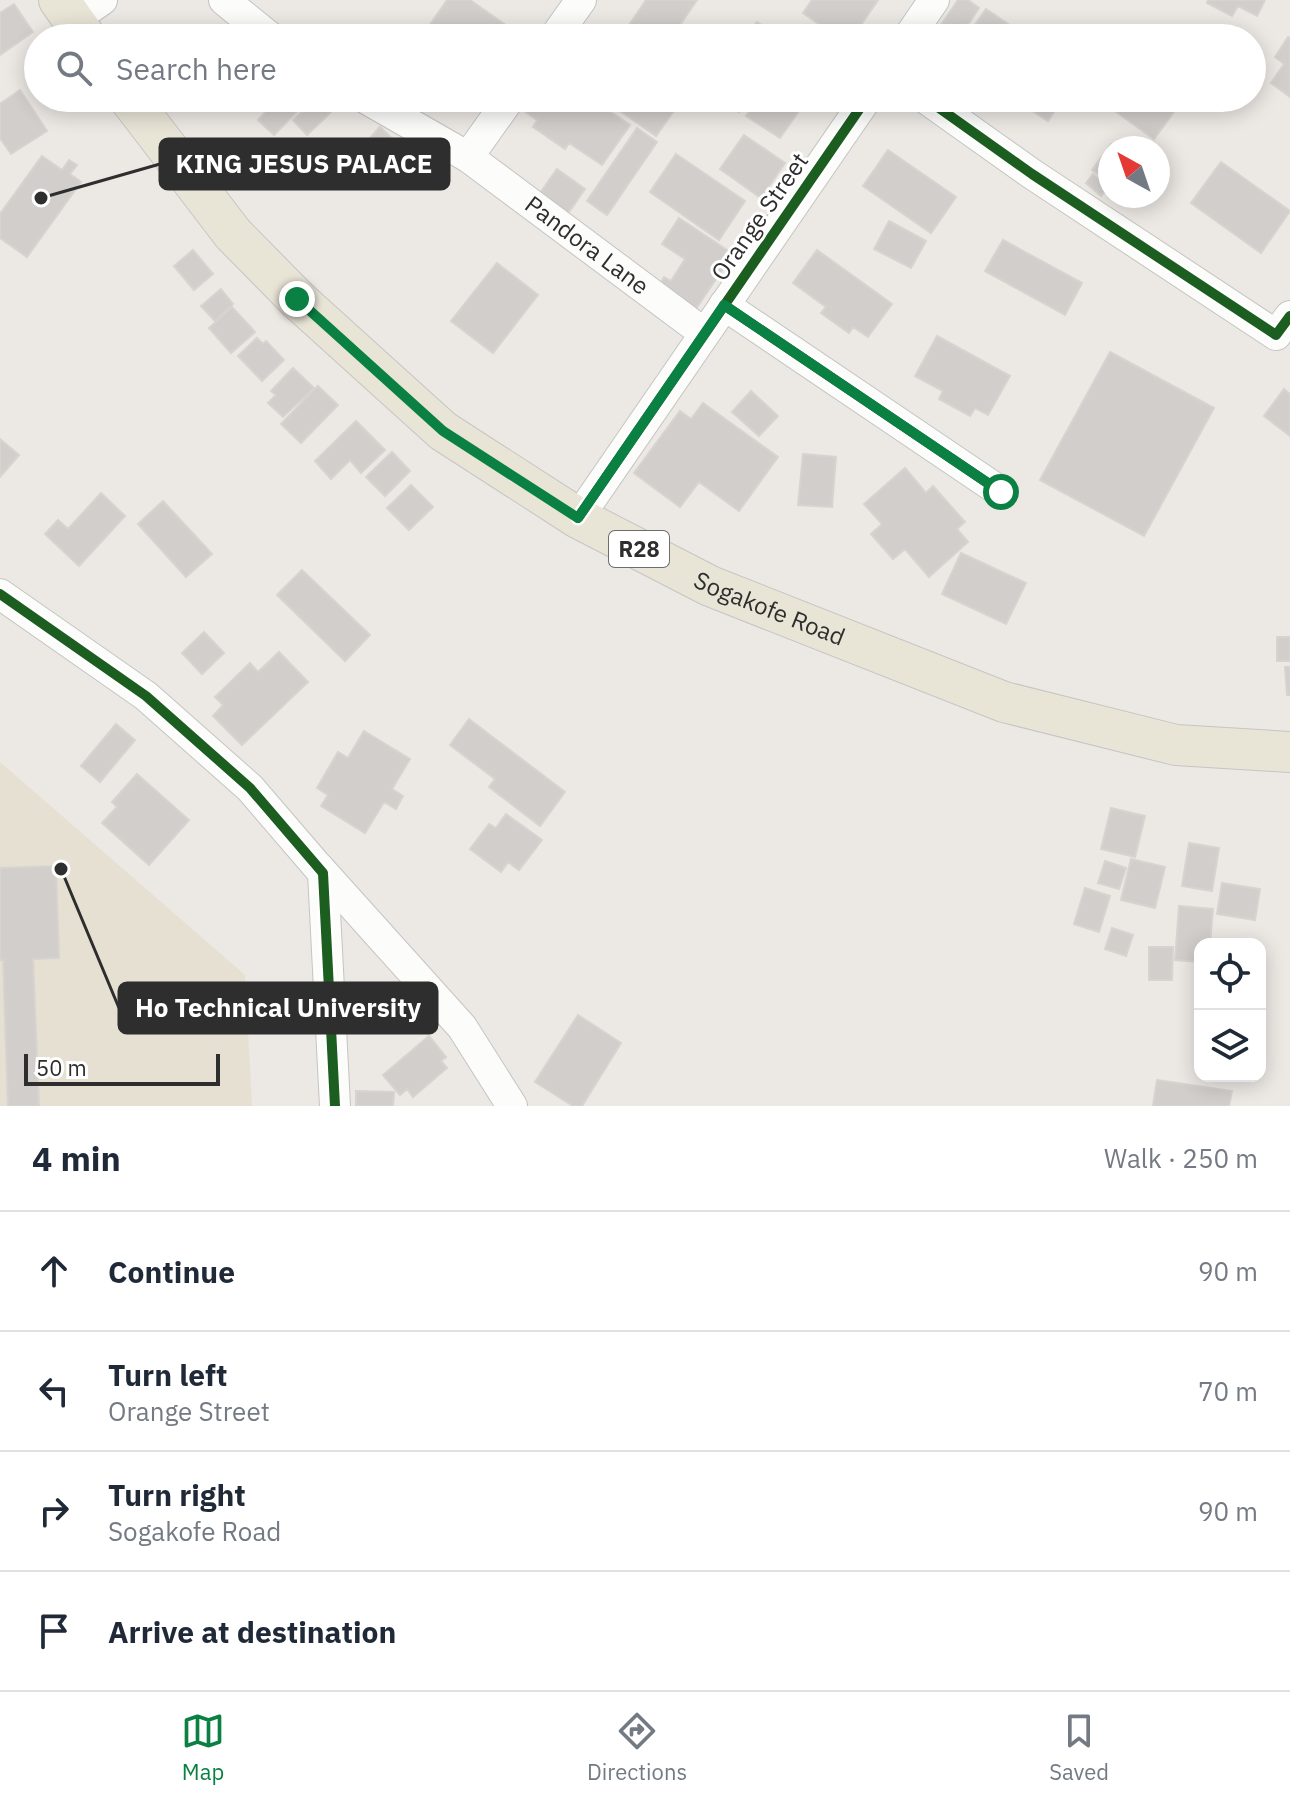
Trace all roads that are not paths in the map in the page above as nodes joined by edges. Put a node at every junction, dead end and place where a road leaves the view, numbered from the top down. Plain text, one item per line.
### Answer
1 (224, 0) edge
2 (581, 0) edge
3 (934, 0) edge
4 (254, 24) edge
5 (564, 24) edge
6 (918, 24) edge
7 (140, 112) edge
8 (389, 112) edge
9 (500, 112) edge
10 (857, 112) edge
11 (945, 112) edge
12 (468, 157) junction
13 (724, 305) junction
14 (704, 333) junction
15 (1285, 334) edge
16 (1001, 492) dead end
17 (578, 518) junction
18 (0, 594) edge
19 (1290, 752) edge
20 (310, 857) junction
21 (335, 1106) edge
22 (512, 1106) edge

1 - 4 street
2 - 5 street
3 - 6 street
7 - 17 main road, Sogakofe Road / R28
8 - 12 street, Pandora Lane
9 - 12 street
10 - 13 street, Orange Street
11 - 15 street
12 - 14 street, Pandora Lane
13 - 14 street, Orange Street
13 - 16 street
14 - 17 street, Orange Street
17 - 19 main road, Sogakofe Road / R28
18 - 20 street
20 - 21 street
20 - 22 street

